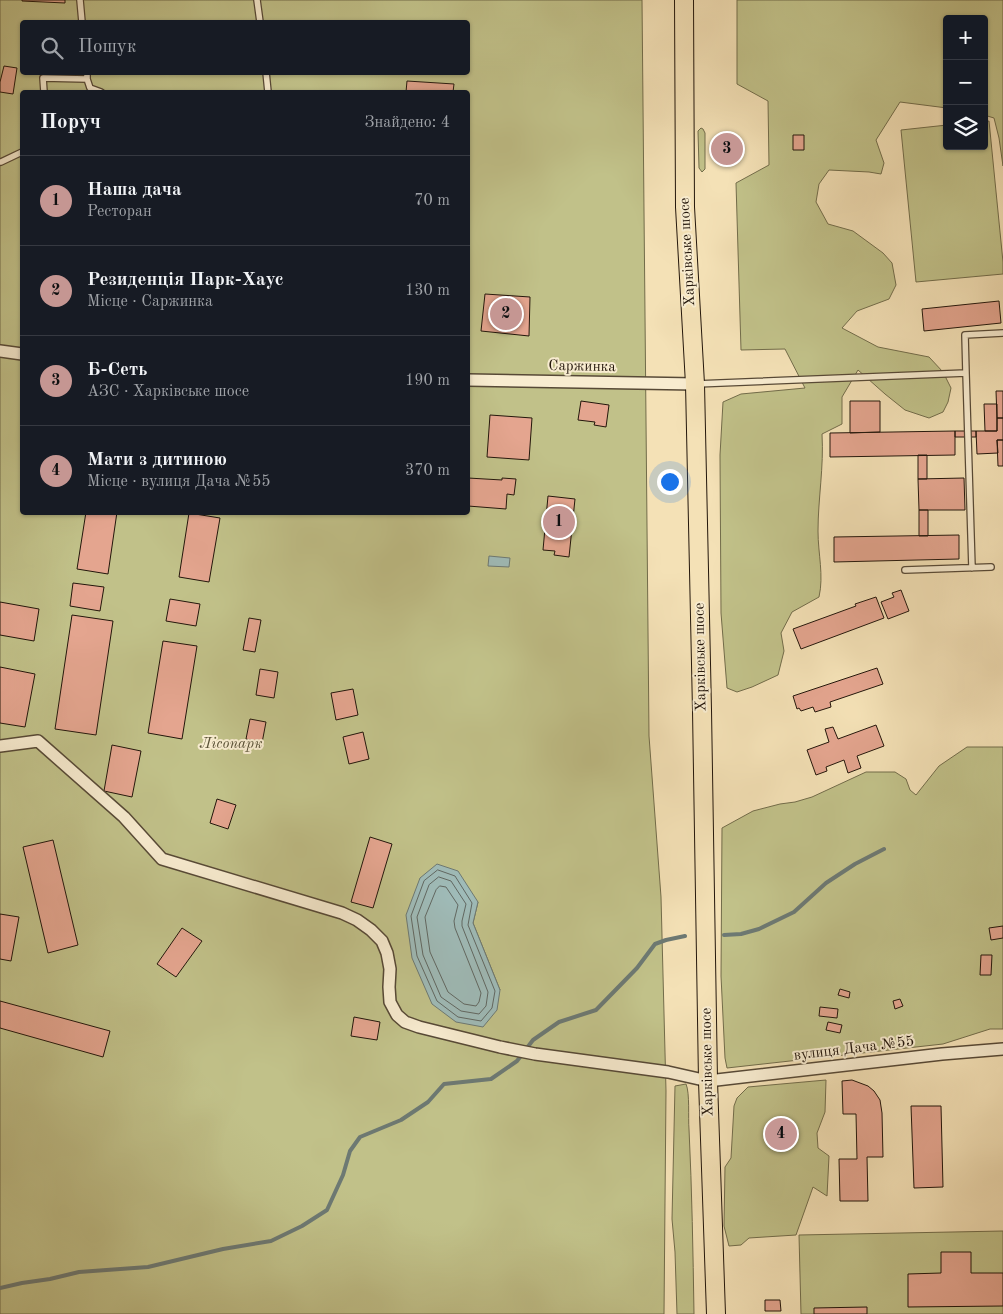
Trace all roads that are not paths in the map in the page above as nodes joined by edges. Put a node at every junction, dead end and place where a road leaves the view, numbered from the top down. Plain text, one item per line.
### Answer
1 (80, 0) edge
2 (258, 0) edge
3 (684, 0) edge
4 (82, 20) edge
5 (260, 20) edge
6 (266, 75) edge
7 (87, 76) edge
8 (44, 90) edge
9 (96, 90) edge
10 (268, 90) edge
11 (20, 153) edge
12 (1, 162) edge
13 (1003, 333) edge
14 (0, 351) edge
15 (20, 354) edge
16 (966, 373) junction
17 (470, 380) edge
18 (695, 384) junction
19 (991, 567) dead end
20 (972, 568) junction
21 (905, 570) dead end
22 (0, 746) edge
23 (1003, 1049) edge
24 (708, 1080) junction
25 (716, 1314) edge

1 - 4 lane
2 - 5 lane
3 - 18 main road, Харківське шосе
6 - 10 lane
7 - 8 lane
7 - 9 lane
11 - 12 lane
13 - 16 lane
14 - 15 street
16 - 18 lane
16 - 20 lane
17 - 18 street, Саржинка
18 - 24 main road, Харківське шосе
19 - 20 lane
20 - 21 lane
22 - 24 street, вулиця Дача №55
23 - 24 street, вулиця Дача №55
24 - 25 main road, Харківське шосе

